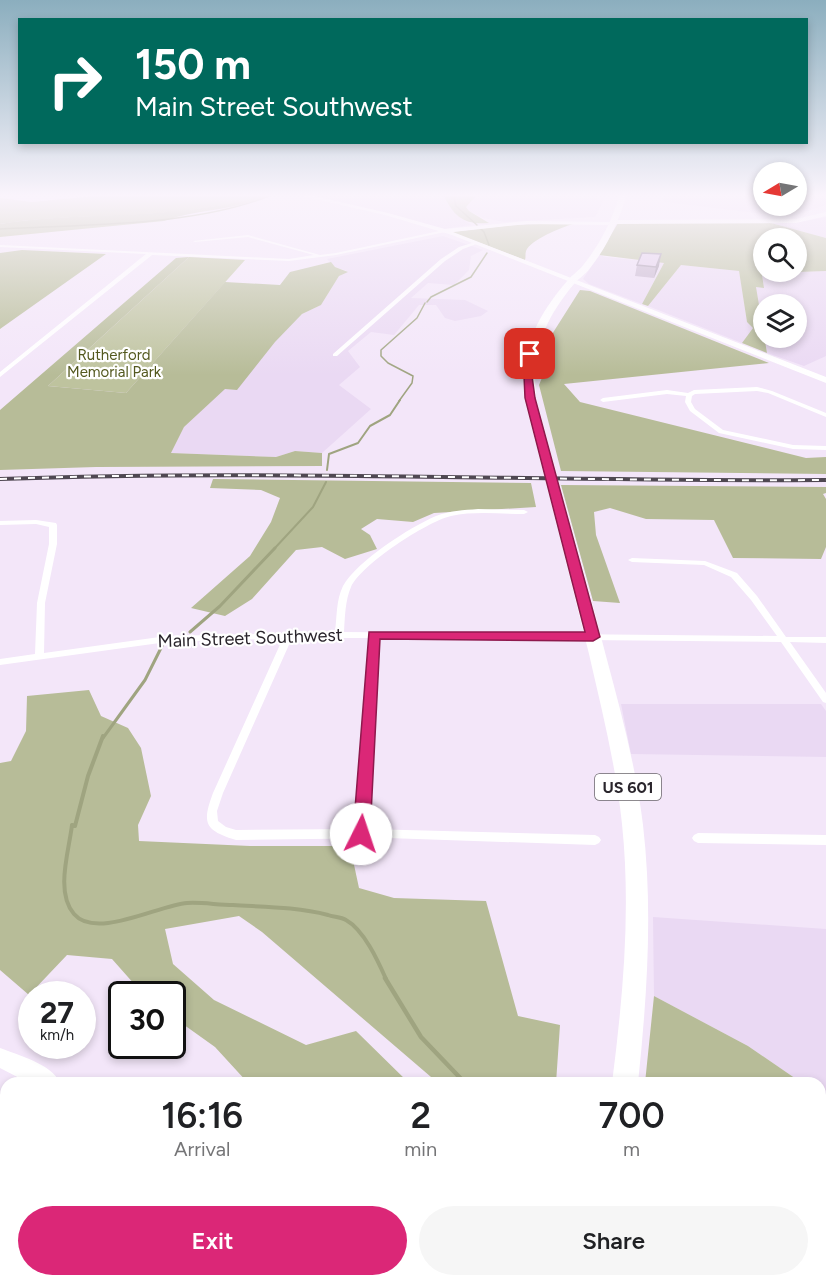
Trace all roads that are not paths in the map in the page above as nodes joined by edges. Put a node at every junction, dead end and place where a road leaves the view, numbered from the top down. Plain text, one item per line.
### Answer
1 (150, 254) edge
2 (170, 254) edge
3 (316, 254) edge
4 (332, 254) edge
5 (452, 254) edge
6 (506, 254) edge
7 (594, 254) edge
8 (323, 256) junction
9 (573, 280) junction
10 (335, 355) dead end
11 (0, 375) edge
12 (826, 380) edge
13 (689, 395) junction
14 (603, 400) dead end
15 (826, 416) edge
16 (826, 448) edge
17 (525, 512) dead end
18 (0, 523) edge
19 (632, 560) dead end
20 (290, 635) junction
21 (339, 635) junction
22 (374, 635) junction
23 (593, 637) junction
24 (783, 640) junction
25 (826, 640) edge
26 (39, 656) junction
27 (0, 662) edge
28 (826, 700) edge
29 (361, 834) junction
30 (698, 838) dead end
31 (595, 840) dead end
32 (826, 840) edge
33 (0, 1058) edge
34 (39, 1077) edge
35 (625, 1077) edge

1 - 11 street
2 - 8 street
3 - 8 street
4 - 8 street
5 - 10 street
6 - 9 street
7 - 9 highway, US 601
9 - 12 street
9 - 23 highway, US 601
13 - 14 street
13 - 15 street
13 - 16 street
17 - 21 street
18 - 26 street
19 - 24 street
20 - 21 street, Main Street Southwest
20 - 26 street, Main Street Southwest
20 - 29 street
21 - 22 street, Main Street Southwest
22 - 23 street, Main Street Southwest
22 - 29 street
23 - 24 street, Main Street Southwest
23 - 35 highway, US 601
24 - 25 street, Main Street Southwest
24 - 28 street
26 - 27 street, Main Street Southwest
29 - 31 street
30 - 32 street
33 - 34 street

